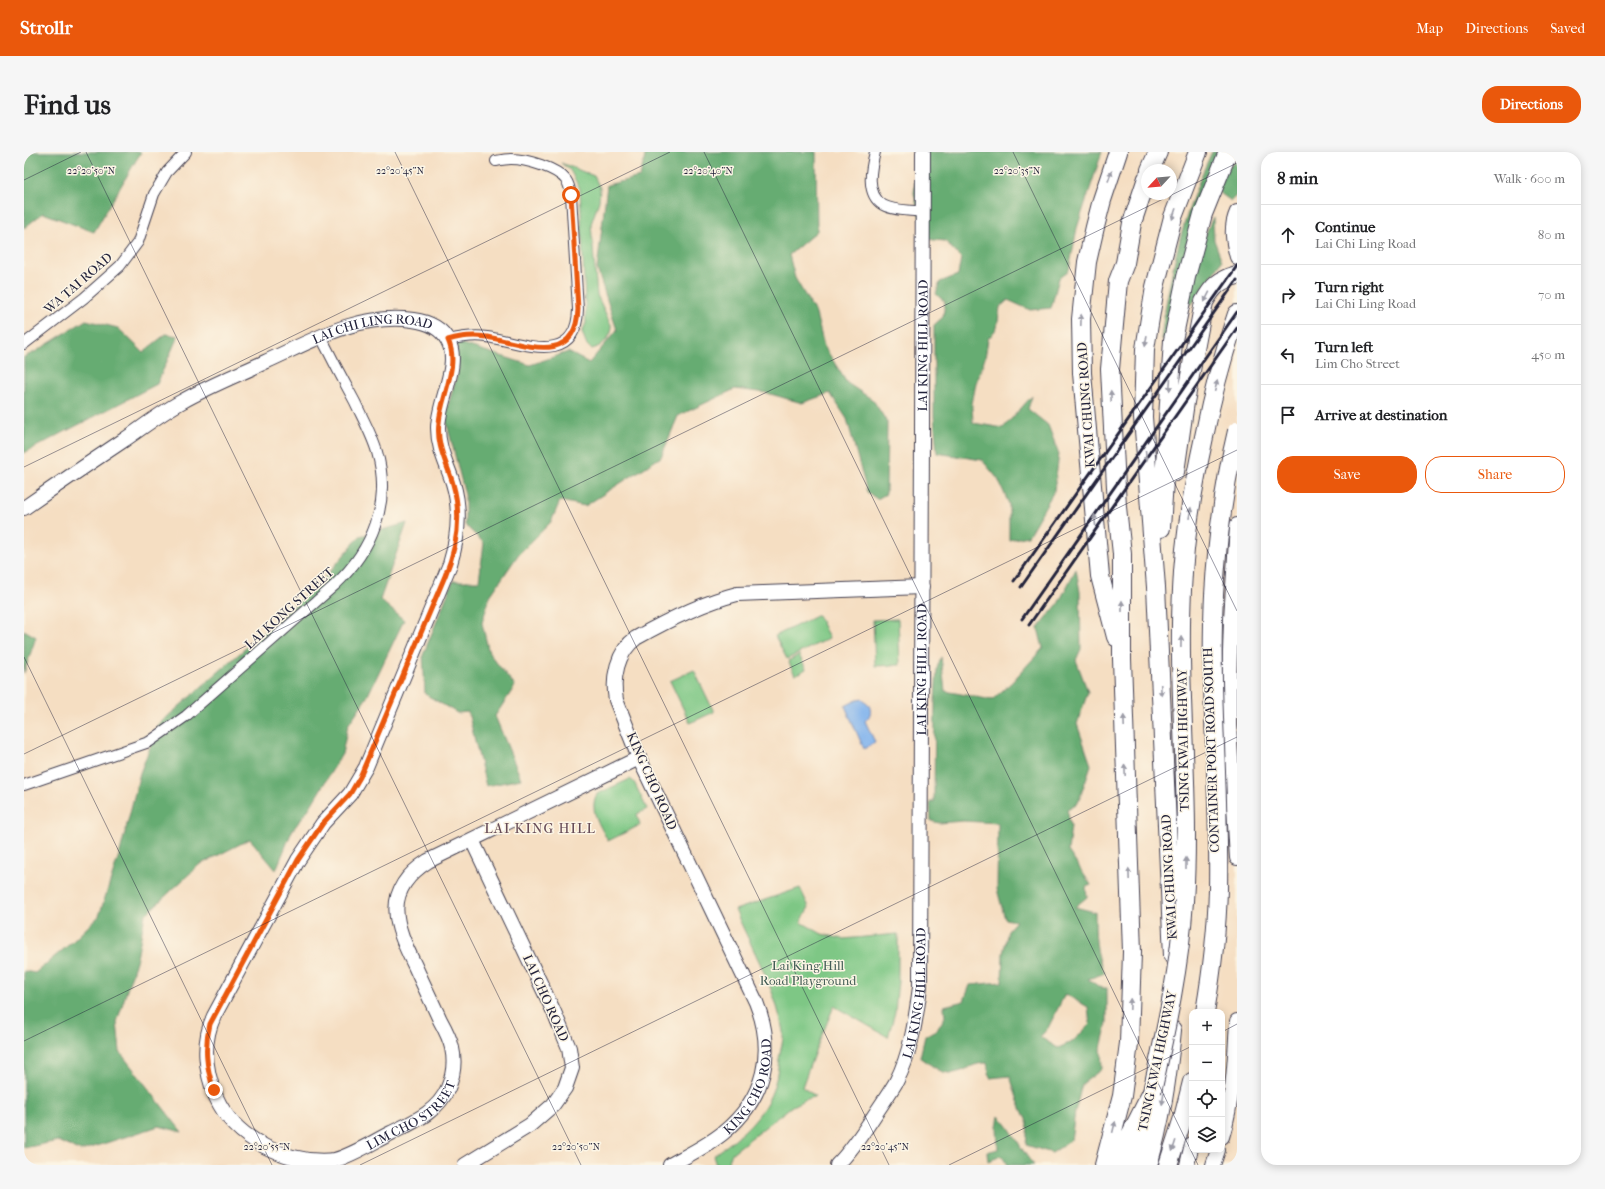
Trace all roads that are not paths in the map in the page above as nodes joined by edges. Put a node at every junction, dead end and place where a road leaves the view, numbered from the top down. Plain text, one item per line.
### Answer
1 (186, 152) edge
2 (875, 152) edge
3 (923, 152) edge
4 (1118, 152) edge
5 (1158, 152) edge
6 (1198, 152) edge
7 (1228, 152) edge
8 (496, 161) dead end
9 (1153, 164) edge
10 (1141, 196) edge
11 (923, 212) junction
12 (1237, 212) edge
13 (1237, 257) edge
14 (1237, 275) edge
15 (1237, 314) edge
16 (321, 337) junction
17 (448, 340) junction
18 (24, 344) edge
19 (1237, 420) edge
20 (1237, 431) edge
21 (24, 508) edge
22 (1237, 525) edge
23 (1160, 560) junction
24 (922, 587) junction
25 (1156, 587) junction
26 (1122, 659) junction
27 (639, 758) junction
28 (24, 785) edge
29 (472, 840) junction
30 (1237, 858) edge
31 (1205, 1009) edge
32 (1208, 1009) edge
33 (1237, 1020) edge
34 (1152, 1092) junction
35 (1189, 1094) edge
36 (1225, 1127) edge
37 (1190, 1153) edge
38 (1217, 1153) edge
39 (465, 1165) edge
40 (670, 1165) edge
41 (837, 1165) edge
42 (1104, 1165) edge
43 (1115, 1165) edge
44 (1132, 1165) edge
45 (1148, 1165) edge
46 (1168, 1165) edge
47 (1187, 1165) edge
48 (1213, 1165) edge

1 - 18 street, WA TAI ROAD
2 - 11 street
3 - 11 street, LAI KING HILL ROAD
26 -> 4 highway, KWAI CHUNG ROAD
5 - 9 highway
6 -> 25 highway, KWAI CHUNG ROAD
7 -> 23 highway, KWAI CHUNG ROAD
8 - 17 street, LAI CHI LING ROAD
26 -> 10 highway, KWAI CHUNG ROAD
11 - 24 street, LAI KING HILL ROAD
12 - 13 street
14 -> 23 highway
34 -> 15 highway, TSING KWAI HIGHWAY, bridge
16 - 17 street, LAI CHI LING ROAD
16 - 21 street, LAI CHI LING ROAD
16 - 28 street, LAI KONG STREET
17 - 29 street, LIM CHO STREET
19 - 32 street, CONTAINER PORT ROAD SOUTH
20 - 31 highway, bridge
22 - 30 street, CONTAINER PORT ROAD SOUTH
23 - 25 highway, KWAI CHUNG ROAD
24 - 27 street, KING CHO ROAD
24 - 41 street, LAI KING HILL ROAD
25 -> 45 highway, KWAI CHUNG ROAD
42 -> 26 highway, KWAI CHUNG ROAD
27 - 29 street, LIM CHO STREET
27 - 40 street, KING CHO ROAD
29 - 39 street, LAI CHO ROAD
33 - 36 street
34 - 43 highway
34 - 44 highway, TSING KWAI HIGHWAY
35 -> 46 highway
37 - 47 street
38 - 48 street

